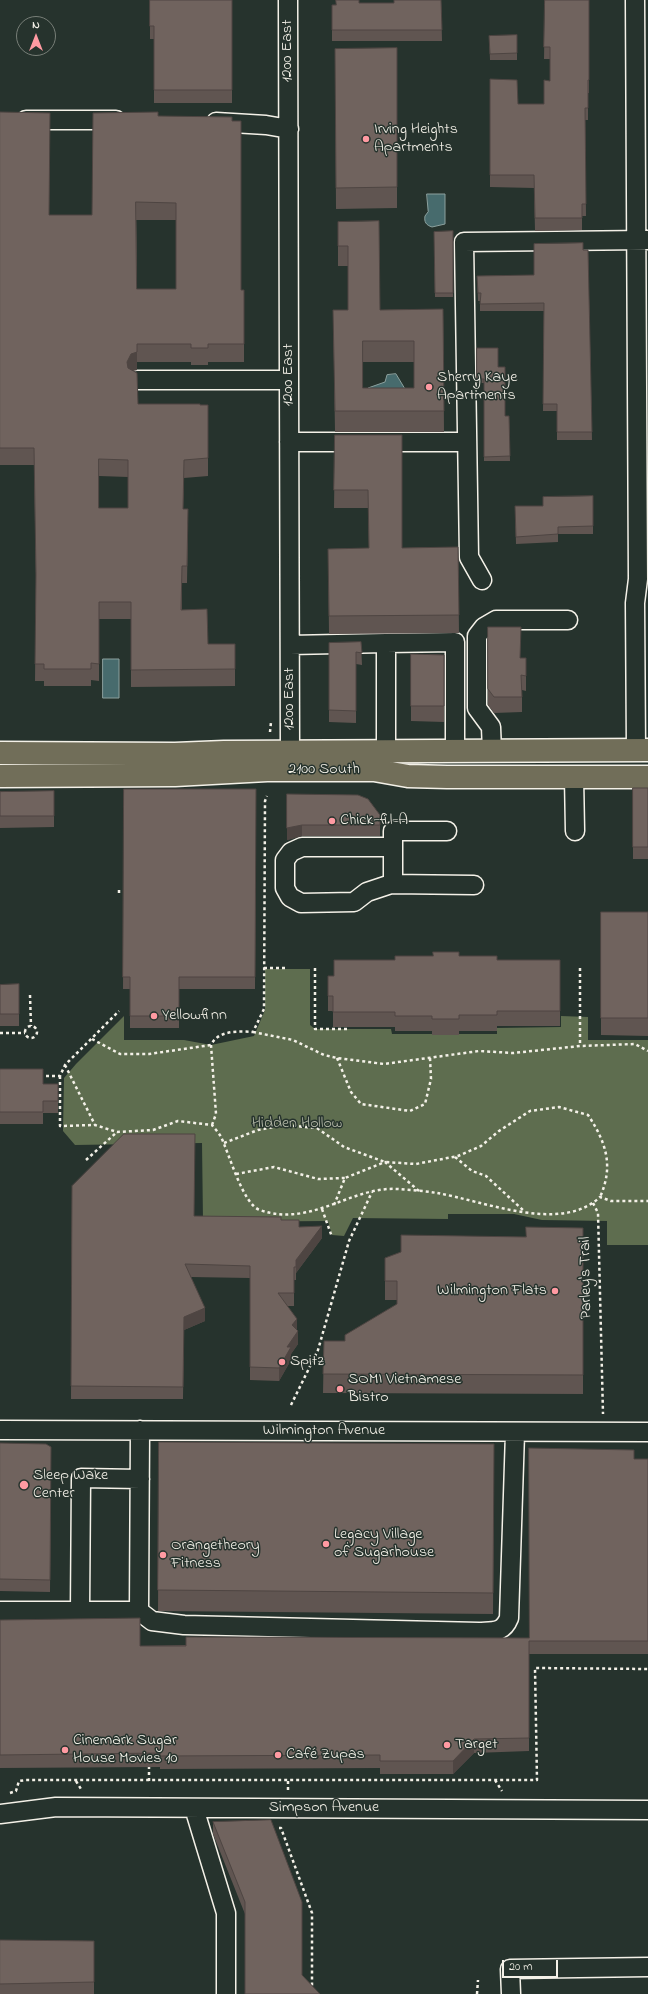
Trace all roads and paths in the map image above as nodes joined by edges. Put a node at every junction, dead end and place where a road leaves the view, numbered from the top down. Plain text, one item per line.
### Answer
1 (288, 0) edge
2 (635, 0) edge
3 (19, 120) edge
4 (130, 120) edge
5 (200, 121) edge
6 (289, 129) junction
7 (642, 240) edge
8 (137, 380) edge
9 (289, 380) junction
10 (643, 419) edge
11 (289, 442) junction
12 (467, 442) junction
13 (482, 580) dead end
14 (642, 603) edge
15 (568, 620) dead end
16 (386, 643) junction
17 (290, 645) junction
18 (642, 750) edge
19 (290, 751) junction
20 (386, 751) junction
21 (455, 751) junction
22 (492, 752) junction
23 (0, 753) edge
24 (175, 754) junction
25 (0, 776) edge
26 (87, 776) junction
27 (648, 776) edge
28 (447, 777) junction
29 (574, 777) junction
30 (267, 796) dead end
31 (447, 831) dead end
32 (575, 831) dead end
33 (393, 848) junction
34 (474, 885) dead end
35 (387, 886) junction
36 (119, 890) dead end
37 (119, 896) dead end
38 (264, 968) junction
39 (286, 968) dead end
40 (315, 968) dead end
41 (580, 968) dead end
42 (30, 994) dead end
43 (119, 1011) dead end
44 (31, 1026) junction
45 (348, 1029) edge
46 (253, 1032) junction
47 (0, 1033) edge
48 (25, 1033) junction
49 (92, 1039) junction
50 (211, 1045) junction
51 (580, 1046) junction
52 (648, 1052) edge
53 (337, 1058) junction
54 (430, 1058) junction
55 (65, 1065) junction
56 (38, 1076) edge
57 (60, 1076) junction
58 (95, 1125) junction
59 (212, 1125) junction
60 (117, 1132) junction
61 (224, 1143) junction
62 (455, 1157) junction
63 (86, 1160) dead end
64 (385, 1162) junction
65 (236, 1174) junction
66 (345, 1178) junction
67 (420, 1191) junction
68 (372, 1192) junction
69 (600, 1197) junction
70 (648, 1202) edge
71 (593, 1203) junction
72 (334, 1205) junction
73 (322, 1209) junction
74 (524, 1212) junction
75 (332, 1237) dead end
76 (291, 1405) dead end
77 (603, 1412) dead end
78 (0, 1430) edge
79 (140, 1430) junction
80 (648, 1432) edge
81 (515, 1433) junction
82 (140, 1479) junction
83 (0, 1611) edge
84 (80, 1611) junction
85 (139, 1611) junction
86 (648, 1669) edge
87 (149, 1757) edge
88 (494, 1780) junction
89 (149, 1781) junction
90 (288, 1781) junction
91 (288, 1792) dead end
92 (503, 1792) dead end
93 (7, 1795) dead end
94 (194, 1808) junction
95 (648, 1810) edge
96 (0, 1814) edge
97 (277, 1828) dead end
98 (648, 1967) edge
99 (478, 1980) dead end
100 (312, 1989) edge
101 (226, 1994) edge
102 (477, 1994) edge
103 (511, 1994) edge

1 - 6 street, 1200 East
2 - 7 street
3 - 4 street
5 - 6 street
6 - 9 street, 1200 East
7 - 10 street
7 - 12 street
8 - 9 street
9 - 11 street, 1200 East
10 - 14 street
11 - 12 street
11 - 17 street, 1200 East
12 - 13 street
14 - 18 street
15 - 22 street
16 - 17 street
16 - 20 street
16 - 21 street
17 - 19 street, 1200 East
18 - 22 main road, 2100 South
18 - 28 main road
19 - 20 main road, 2100 South
19 - 24 main road, 2100 South
20 - 21 main road, 2100 South
21 - 22 main road, 2100 South
23 - 24 main road, 2100 South
24 - 26 main road
25 - 26 main road, 2100 South
26 - 28 main road, 2100 South
27 - 29 main road, 2100 South
28 - 29 main road, 2100 South
29 - 32 street
30 - 38 path
31 - 33 street
33 - 35 street
33 - 35 street
34 - 35 street
36 - 37 path
38 - 39 path
38 - 46 path
40 - 45 path
41 - 51 path
42 - 44 path
43 - 49 path
44 - 48 path
44 - 48 path
46 - 50 path
46 - 53 path
47 - 48 path
49 - 50 path
49 - 55 path
50 - 59 path
51 - 52 path
51 - 54 path
53 - 54 path
53 - 54 path
55 - 57 path
55 - 58 path
56 - 57 path
57 - 58 path
58 - 60 path
59 - 60 path
59 - 61 path
60 - 63 path
61 - 64 path
61 - 65 path
62 - 64 path
62 - 69 path
62 - 74 path
64 - 66 path
64 - 67 path
65 - 66 path
65 - 73 path
66 - 72 path
67 - 68 path
67 - 74 path
68 - 72 path
68 - 76 path
69 - 70 path
69 - 71 path
71 - 74 path
71 - 77 path, Parley's Trail
72 - 73 path
73 - 75 path
78 - 79 street, Wilmington Avenue
79 - 81 street, Wilmington Avenue
79 - 82 street
80 - 81 street, Wilmington Avenue
81 - 85 street
82 - 84 street
82 - 85 street
83 - 84 street
84 - 85 street
86 - 88 path
87 - 89 path
88 - 90 path
88 - 92 path
89 - 90 path
89 - 93 path
90 - 91 path
94 - 95 street, Simpson Avenue
94 - 96 street, Simpson Avenue
94 - 101 street
97 - 100 path
98 - 103 street
99 - 102 path

